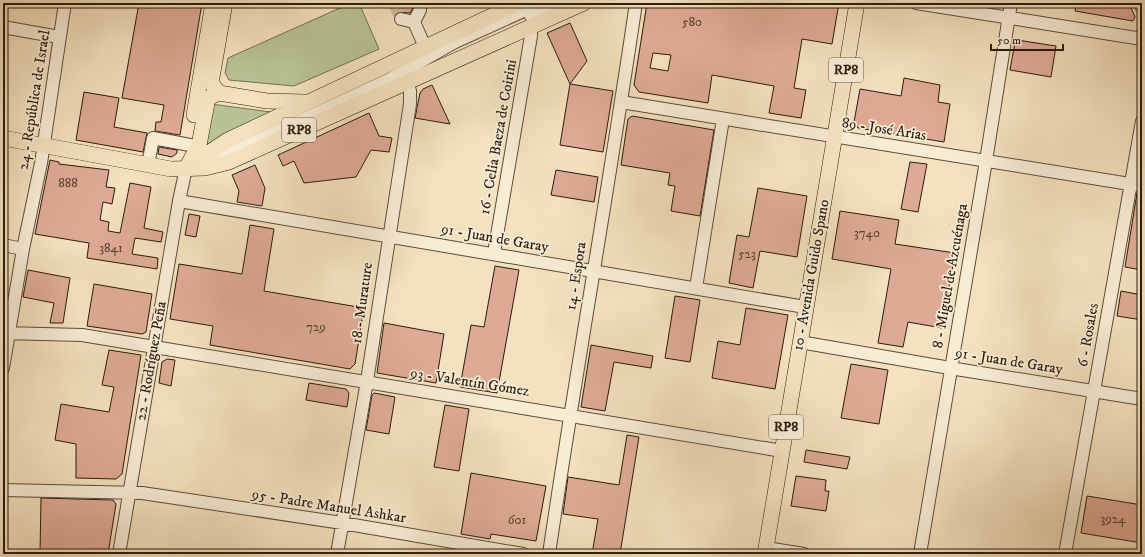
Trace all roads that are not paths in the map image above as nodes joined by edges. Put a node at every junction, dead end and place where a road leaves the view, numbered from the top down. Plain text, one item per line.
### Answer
1 (65, 3) edge
2 (213, 3) edge
3 (224, 3) edge
4 (519, 3) edge
5 (541, 3) edge
6 (561, 3) edge
7 (584, 3) edge
8 (636, 3) edge
9 (857, 3) edge
10 (916, 3) edge
11 (1011, 3) edge
12 (1140, 3) edge
13 (1142, 8) edge
14 (420, 10) dead end
15 (401, 18) dead end
16 (1008, 18) junction
17 (414, 22) junction
18 (3, 27) edge
19 (531, 27) junction
20 (59, 37) junction
21 (1142, 39) edge
22 (425, 47) junction
23 (403, 70) junction
24 (213, 92) junction
25 (306, 102) junction
26 (622, 102) junction
27 (723, 119) junction
28 (1142, 121) edge
29 (834, 137) junction
30 (3, 138) edge
31 (43, 145) junction
32 (190, 145) junction
33 (986, 161) junction
34 (148, 165) junction
35 (186, 168) junction
36 (1136, 185) edge
37 (179, 202) junction
38 (388, 237) junction
39 (3, 245) edge
40 (23, 249) junction
41 (494, 254) junction
42 (593, 272) junction
43 (696, 288) junction
44 (805, 307) junction
45 (6, 333) edge
46 (800, 342) junction
47 (153, 346) junction
48 (3, 368) edge
49 (950, 368) junction
50 (367, 381) junction
51 (1095, 391) junction
52 (1142, 399) edge
53 (569, 414) junction
54 (782, 451) junction
55 (3, 490) edge
56 (129, 492) junction
57 (342, 524) junction
58 (766, 551) edge
59 (119, 554) edge
60 (337, 554) edge
61 (523, 554) edge
62 (549, 554) edge
63 (804, 554) edge
64 (920, 554) edge
65 (1065, 554) edge

1 - 20 street, 24 - República de Israel
2 - 32 main road, 22 - Rodríguez Peña
3 - 24 main road, 22 - Rodríguez Peña
4 - 22 main road, RP8
5 - 23 street
6 - 23 street
7 - 19 main road, RP8
8 - 26 street, 14 - Espora
9 - 29 main road, 10 - Avenida Guido Spano / RP8
10 - 16 street
11 - 16 street, 8 - Miguel de Azcuénaga
12 - 13 street
14 - 17 street
15 - 17 street
16 - 21 street
16 - 33 street, 8 - Miguel de Azcuénaga
17 - 22 street
18 - 20 street
19 - 23 main road, RP8
19 - 41 street, 16 - Celia Baeza de Coirini
20 - 31 street, 24 - República de Israel
22 - 23 main road, RP8
23 - 25 main road, RP8
23 - 35 main road, RP8
23 - 38 street, 18 - Murature
24 - 25 main road
24 - 35 main road, 22 - Rodríguez Peña
25 - 35 main road, RP8
26 - 27 street, 89 - José Arias
26 - 42 street, 14 - Espora
27 - 29 street, 89 - José Arias
27 - 43 street
28 - 36 street, 6 - Rosales
29 - 33 street, 89 - José Arias
29 - 44 main road, 10 - Avenida Guido Spano / RP8
30 - 31 main road, RP8
31 - 34 main road, RP8
31 - 40 street, 24 - República de Israel
32 - 34 street
32 - 35 main road, 22 - Rodríguez Peña
33 - 36 street, 89 - José Arias
33 - 49 street, 8 - Miguel de Azcuénaga
34 - 35 main road, RP8
35 - 37 street, 22 - Rodríguez Peña
36 - 51 street, 6 - Rosales
37 - 38 street, 91 - Juan de Garay
37 - 47 street, 22 - Rodríguez Peña
38 - 41 street, 91 - Juan de Garay
38 - 50 street, 18 - Murature
39 - 40 street
40 - 45 street, 24 - República de Israel
41 - 42 street, 91 - Juan de Garay
42 - 43 street, 91 - Juan de Garay
42 - 53 street, 14 - Espora
43 - 44 street, 91 - Juan de Garay
44 - 46 main road, 10 - Avenida Guido Spano / RP8
45 - 47 street, 93 - Valentín Gómez
45 - 48 street, 24 - República de Israel
46 - 49 street, 91 - Juan de Garay
46 - 54 main road, 10 - Avenida Guido Spano / RP8
47 - 50 street, 93 - Valentín Gómez
47 - 56 street, 22 - Rodríguez Peña
49 - 51 street, 91 - Juan de Garay
49 - 64 street, 8 - Miguel de Azcuénaga
50 - 53 street, 93 - Valentín Gómez
50 - 57 street, 18 - Murature
51 - 52 street, 91 - Juan de Garay
51 - 65 street, 6 - Rosales
53 - 54 street, 93 - Valentín Gómez
53 - 62 street, 14 - Espora
54 - 58 main road, 10 - Avenida Guido Spano / RP8
55 - 56 street, 95 - Padre Manuel Ashkar
56 - 57 street, 95 - Padre Manuel Ashkar
56 - 59 street, 22 - Rodríguez Peña
57 - 60 street, 18 - Murature
57 - 61 street, 95 - Padre Manuel Ashkar
58 - 63 street

